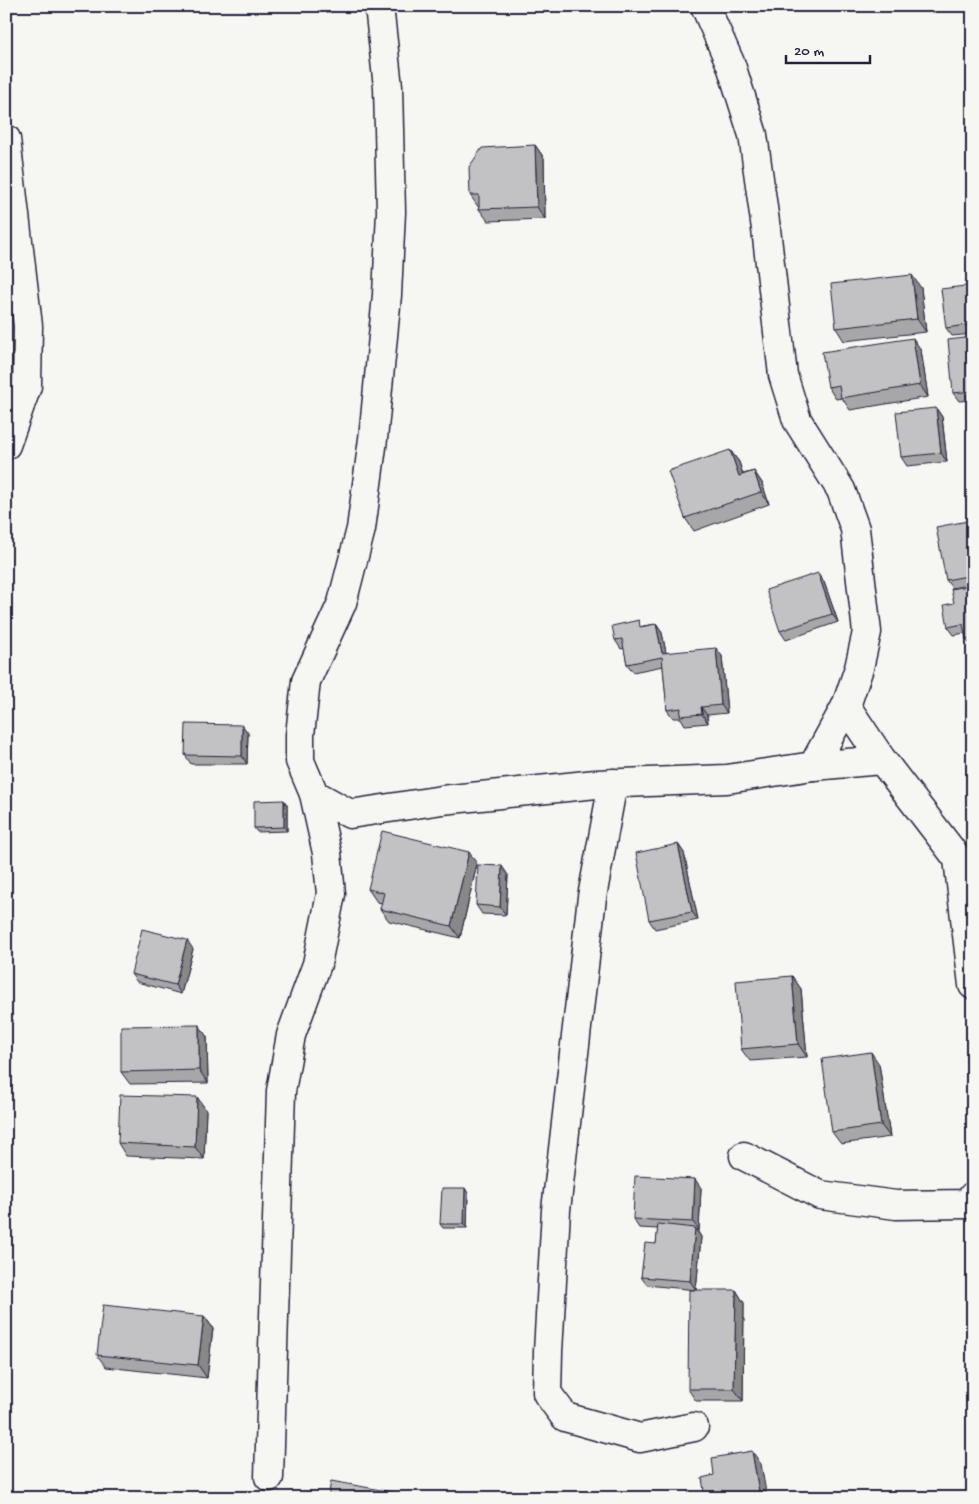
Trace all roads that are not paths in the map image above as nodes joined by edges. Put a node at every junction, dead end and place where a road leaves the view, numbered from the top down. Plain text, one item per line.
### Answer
1 (379, 6) edge
2 (705, 6) edge
3 (6, 139) edge
4 (6, 445) edge
5 (846, 706) junction
6 (882, 760) junction
7 (813, 766) junction
8 (613, 783) junction
9 (314, 794) junction
10 (973, 985) edge
11 (744, 1156) dead end
12 (971, 1201) edge
13 (694, 1427) dead end
14 (269, 1478) dead end

1 - 9 street
2 - 5 street
3 - 4 street
5 - 6 street
5 - 7 street
6 - 7 street
6 - 10 street
7 - 8 street
8 - 9 street
8 - 13 street
9 - 14 street
11 - 12 street

